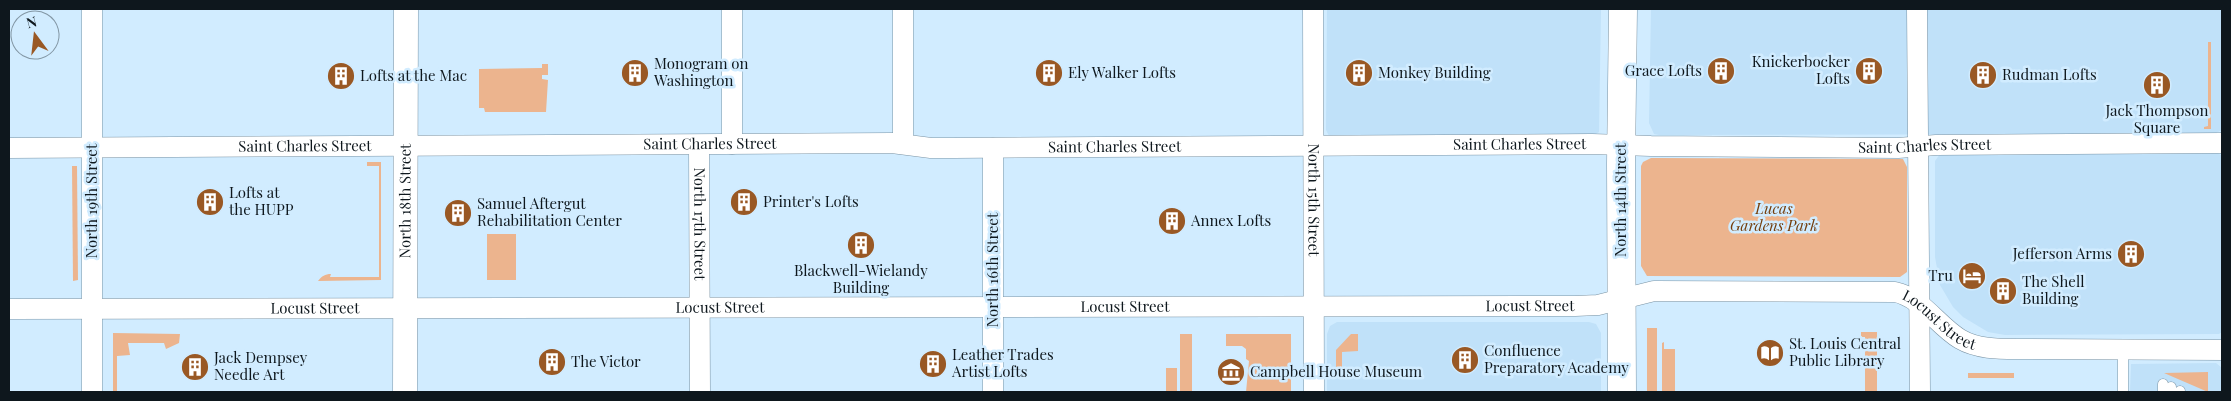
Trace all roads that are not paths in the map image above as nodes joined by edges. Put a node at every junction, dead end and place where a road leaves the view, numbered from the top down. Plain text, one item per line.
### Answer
1 (92, 9) edge
2 (406, 9) edge
3 (732, 9) edge
4 (903, 9) edge
5 (1313, 9) edge
6 (1624, 9) edge
7 (1917, 9) edge
8 (2222, 143) edge
9 (699, 144) junction
10 (732, 144) junction
11 (903, 144) junction
12 (1621, 145) junction
13 (1313, 146) junction
14 (1918, 146) junction
15 (405, 147) junction
16 (9, 148) edge
17 (92, 148) junction
18 (993, 148) junction
19 (1621, 300) junction
20 (1314, 306) junction
21 (993, 307) junction
22 (1920, 307) junction
23 (406, 308) junction
24 (700, 308) junction
25 (9, 309) edge
26 (92, 309) junction
27 (2123, 350) junction
28 (2222, 350) edge
29 (92, 392) edge
30 (405, 392) edge
31 (700, 392) edge
32 (993, 392) edge
33 (1314, 392) edge
34 (1622, 392) edge
35 (1920, 392) edge
36 (2123, 392) edge

1 - 17 street, North 19th Street
2 - 15 street, North 18th Street
3 - 10 street
4 - 11 street
5 - 13 street, North 15th Street
6 - 12 main road, North 14th Street
7 - 14 street
8 - 14 street, Saint Charles Street
9 - 10 street, Saint Charles Street
9 - 15 street, Saint Charles Street
9 - 24 street, North 17th Street
10 - 11 street, Saint Charles Street
11 - 18 street, Saint Charles Street
12 - 13 street, Saint Charles Street
12 - 14 street, Saint Charles Street
12 - 19 main road, North 14th Street
13 - 18 street, Saint Charles Street
13 - 20 street, North 15th Street
14 - 22 street
15 - 17 street, Saint Charles Street
15 - 23 street, North 18th Street
16 - 17 street, Saint Charles Street
17 - 26 street, North 19th Street
18 - 21 street, North 16th Street
19 - 20 street, Locust Street
19 - 22 street, Locust Street
19 - 34 main road, North 14th Street
20 - 21 street, Locust Street
20 - 33 street, North 15th Street
21 - 24 street, Locust Street
21 - 32 street, North 16th Street
22 - 27 street, Locust Street
22 - 35 street
23 - 24 street, Locust Street
23 - 26 street, Locust Street
23 - 30 street, North 18th Street
24 - 31 street, North 17th Street
25 - 26 street, Locust Street
26 - 29 street, North 19th Street
27 - 28 street, Locust Street
27 - 36 lane

